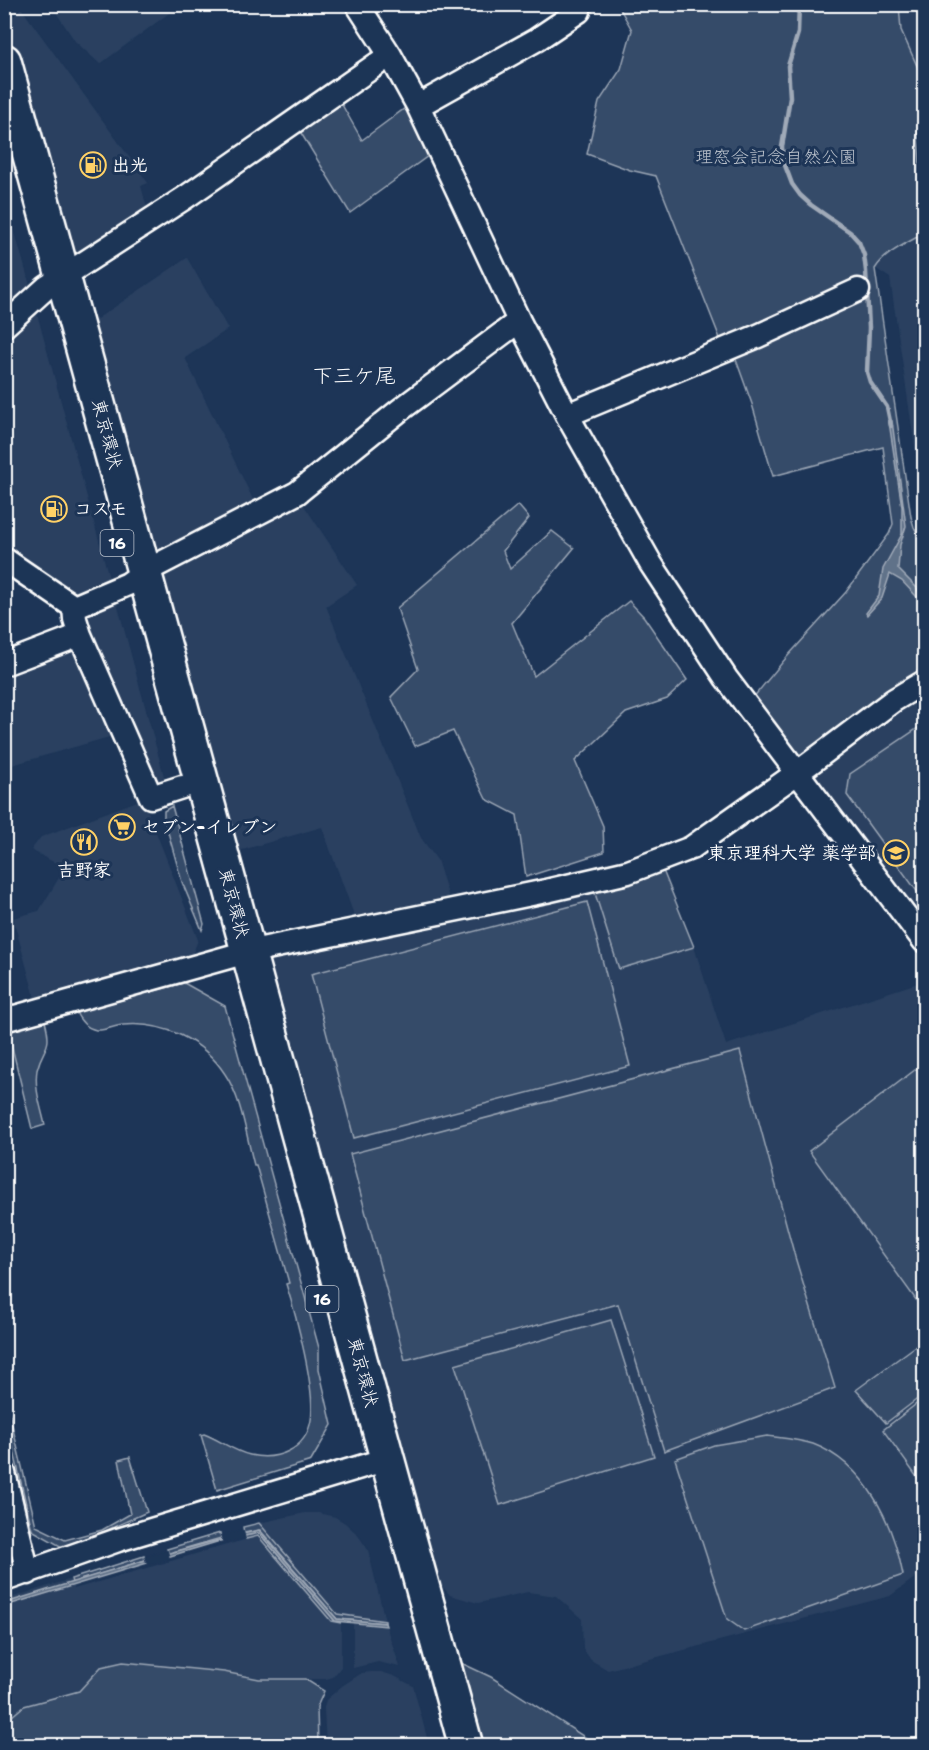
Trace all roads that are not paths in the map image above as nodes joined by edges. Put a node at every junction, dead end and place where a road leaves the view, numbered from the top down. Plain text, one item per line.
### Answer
1 (357, 4) edge
2 (579, 11) dead end
3 (390, 55) junction
4 (4, 61) edge
5 (418, 106) junction
6 (4, 129) edge
7 (56, 281) junction
8 (858, 290) dead end
9 (519, 321) junction
10 (4, 326) edge
11 (567, 415) junction
12 (4, 560) edge
13 (137, 578) junction
14 (74, 607) junction
15 (80, 635) junction
16 (4, 664) edge
17 (924, 682) edge
18 (797, 773) junction
19 (182, 787) junction
20 (924, 941) edge
21 (238, 955) junction
22 (4, 1020) edge
23 (377, 1462) junction
24 (4, 1473) edge
25 (28, 1573) junction
26 (4, 1580) edge
27 (445, 1746) edge
28 (465, 1746) edge

1 - 3 street
2 - 5 street
3 - 5 street
3 - 7 street
4 - 7 highway, 東京環状 / 16
5 - 9 street
6 - 7 highway, 東京環状 / 16
7 - 10 street
7 - 13 highway, 東京環状 / 16
8 - 11 street
9 - 11 street
9 - 13 street
11 - 18 street
12 - 14 street
13 - 14 street
13 - 19 highway, 東京環状 / 16
13 - 21 highway, 東京環状 / 16
14 - 15 street
15 - 16 street
15 - 19 street
17 - 18 street
18 - 20 street
18 - 21 street
19 - 21 highway, 東京環状 / 16
21 - 22 street
21 - 23 highway, 東京環状 / 16
23 - 25 street
23 - 27 highway, 東京環状 / 16
23 - 28 highway, 東京環状 / 16
24 - 25 street
25 - 26 street

